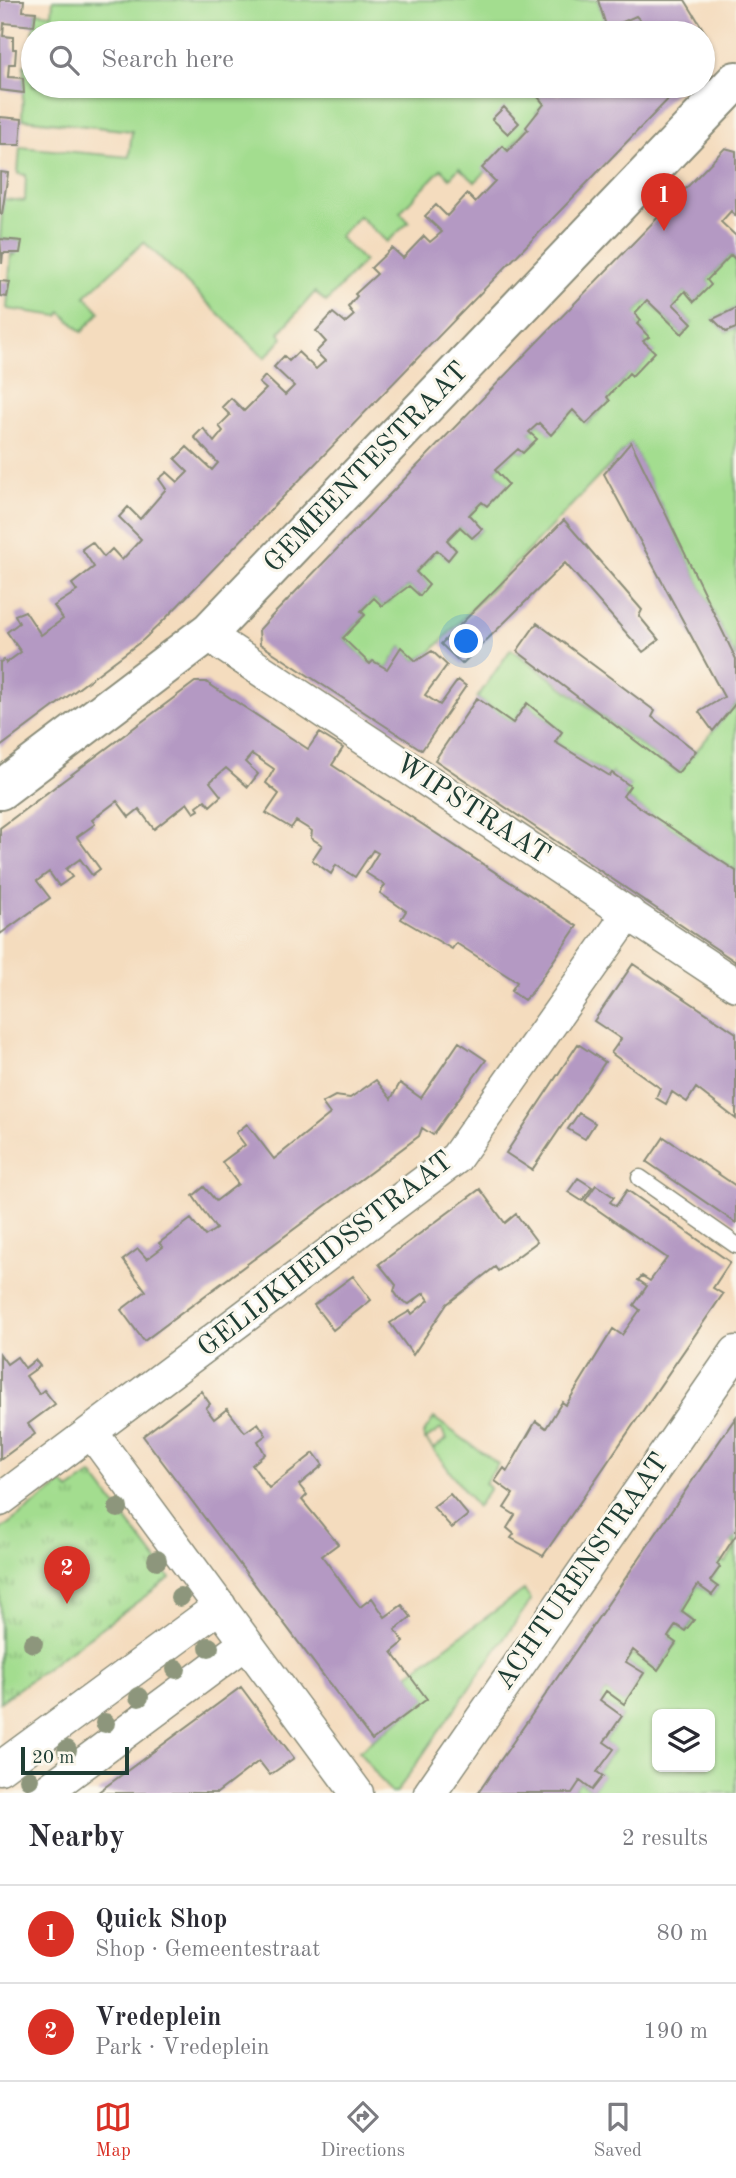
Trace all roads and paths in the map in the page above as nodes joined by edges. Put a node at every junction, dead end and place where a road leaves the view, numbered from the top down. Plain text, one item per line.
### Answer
1 (736, 81) edge
2 (722, 115) edge
3 (210, 631) junction
4 (0, 790) edge
5 (629, 913) junction
6 (736, 985) edge
7 (639, 1178) dead end
8 (736, 1245) edge
9 (736, 1352) edge
10 (92, 1433) junction
11 (0, 1500) edge
12 (220, 1606) junction
13 (246, 1643) junction
14 (0, 1768) edge
15 (44, 1793) edge
16 (357, 1793) edge
17 (430, 1793) edge

1 - 2 street, GEMEENTESTRAAT
2 - 3 street, GEMEENTESTRAAT
3 - 4 street, GEMEENTESTRAAT
3 - 5 street, WIPSTRAAT
5 - 6 street, WIPSTRAAT
5 - 10 street, GELIJKHEIDSSTRAAT
7 - 8 lane
9 - 17 street, ACHTURENSTRAAT
10 - 11 street, GELIJKHEIDSSTRAAT
10 - 12 street
12 - 13 street
12 - 14 street
13 - 15 street
13 - 16 street

